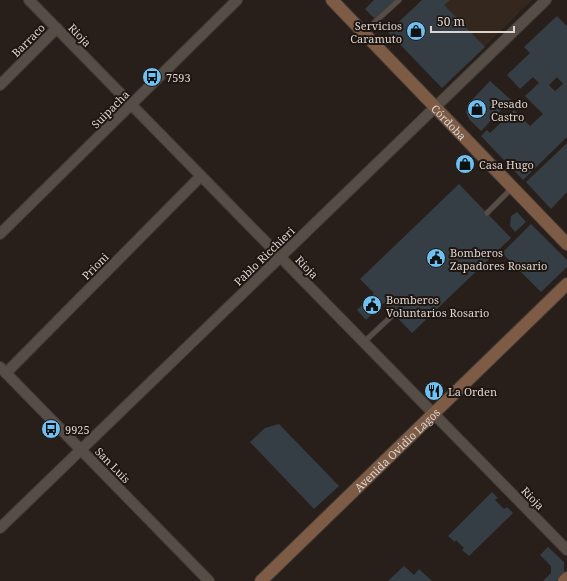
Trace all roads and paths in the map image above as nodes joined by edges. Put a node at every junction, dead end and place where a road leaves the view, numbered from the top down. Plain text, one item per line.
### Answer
1 (29, 0) edge
2 (237, 0) edge
3 (332, 0) edge
4 (399, 0) edge
5 (546, 0) edge
6 (57, 28) junction
7 (363, 33) junction
8 (0, 85) edge
9 (131, 104) junction
10 (435, 107) junction
11 (201, 176) junction
12 (512, 188) junction
13 (487, 212) dead end
14 (0, 234) edge
15 (567, 244) edge
16 (280, 257) junction
17 (567, 284) edge
18 (394, 314) dead end
19 (364, 342) junction
20 (3, 370) edge
21 (434, 414) junction
22 (81, 450) junction
23 (0, 528) edge
24 (567, 550) edge
25 (567, 578) edge
26 (209, 581) edge
27 (261, 581) edge
28 (564, 581) edge

1 - 6 street, Rioja
2 - 9 street, Suipacha
3 - 7 main road, Córdoba
4 - 7 lane
5 - 10 street, Pablo Ricchieri
6 - 8 street, Barraco
6 - 9 street, Rioja
7 - 10 main road, Córdoba
9 - 11 street, Rioja
9 - 14 street, Suipacha
10 - 12 main road, Córdoba
10 - 16 street, Pablo Ricchieri
11 - 16 street, Rioja
11 - 20 street, Prioni
12 - 13 lane
12 - 15 main road, Córdoba
16 - 19 street, Rioja
16 - 22 street, Pablo Ricchieri
17 - 21 main road, Avenida Ovidio Lagos
18 - 19 lane
19 - 21 street, Rioja
20 - 22 street, San Luis
21 - 24 street, Rioja
21 - 27 main road, Avenida Ovidio Lagos
22 - 23 street, Pablo Ricchieri
22 - 26 street, San Luis
25 - 28 main road

